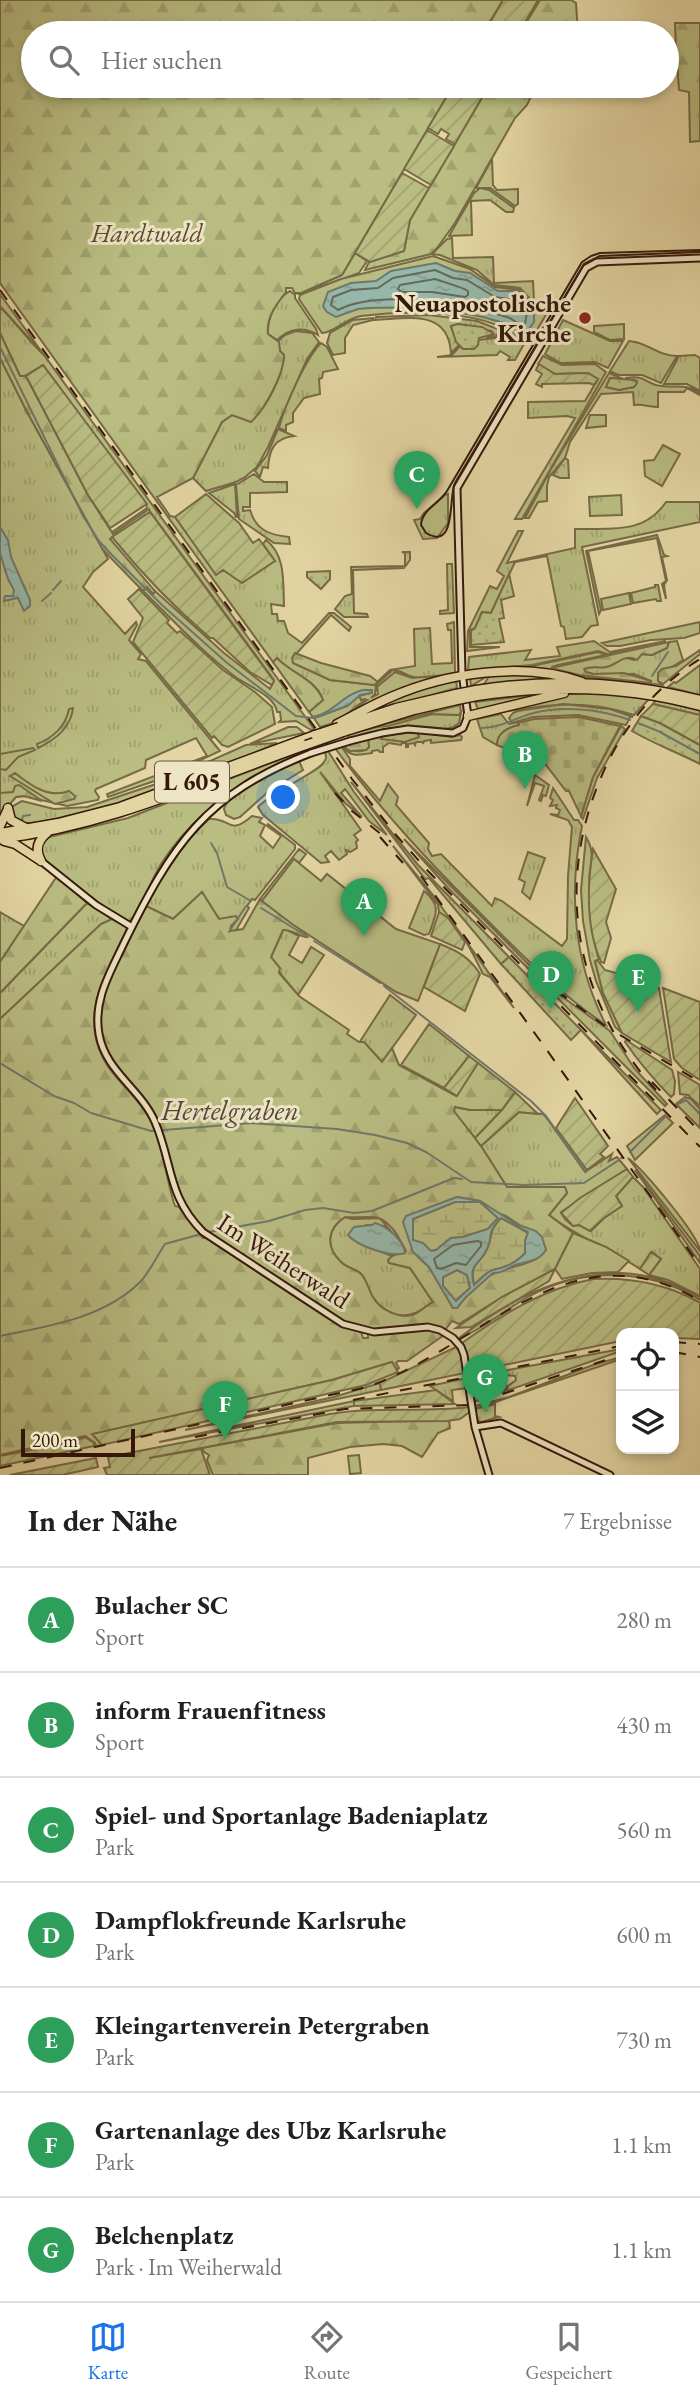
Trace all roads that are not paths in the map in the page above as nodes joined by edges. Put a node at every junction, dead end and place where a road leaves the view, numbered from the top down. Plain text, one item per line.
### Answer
1 (700, 258) edge
2 (462, 677) junction
3 (581, 686) junction
4 (700, 699) edge
5 (700, 706) edge
6 (468, 716) junction
7 (340, 728) junction
8 (303, 742) junction
9 (0, 826) edge
10 (29, 829) junction
11 (0, 832) edge
12 (48, 832) junction
13 (0, 840) edge
14 (41, 861) junction
15 (132, 927) junction
16 (475, 1427) junction
17 (488, 1475) edge
18 (610, 1475) edge

1 - 2 street
2 - 3 highway
2 - 6 street
2 - 7 highway
3 - 4 highway, L 605
3 - 5 highway, L 605
3 - 6 highway
3 - 7 highway, L 605, bridge
6 - 15 street, Im Weiherwald, bridge
7 - 8 highway, L 605, bridge
7 - 8 highway, L 605, bridge
8 - 10 highway, L 605
8 - 12 highway, L 605
9 - 10 highway
10 - 11 highway, L 605
12 - 13 highway, L 605
12 - 14 highway
13 - 14 highway
14 - 15 street
15 - 16 street, Im Weiherwald
16 - 17 street, Im Weiherwald
16 - 18 street

